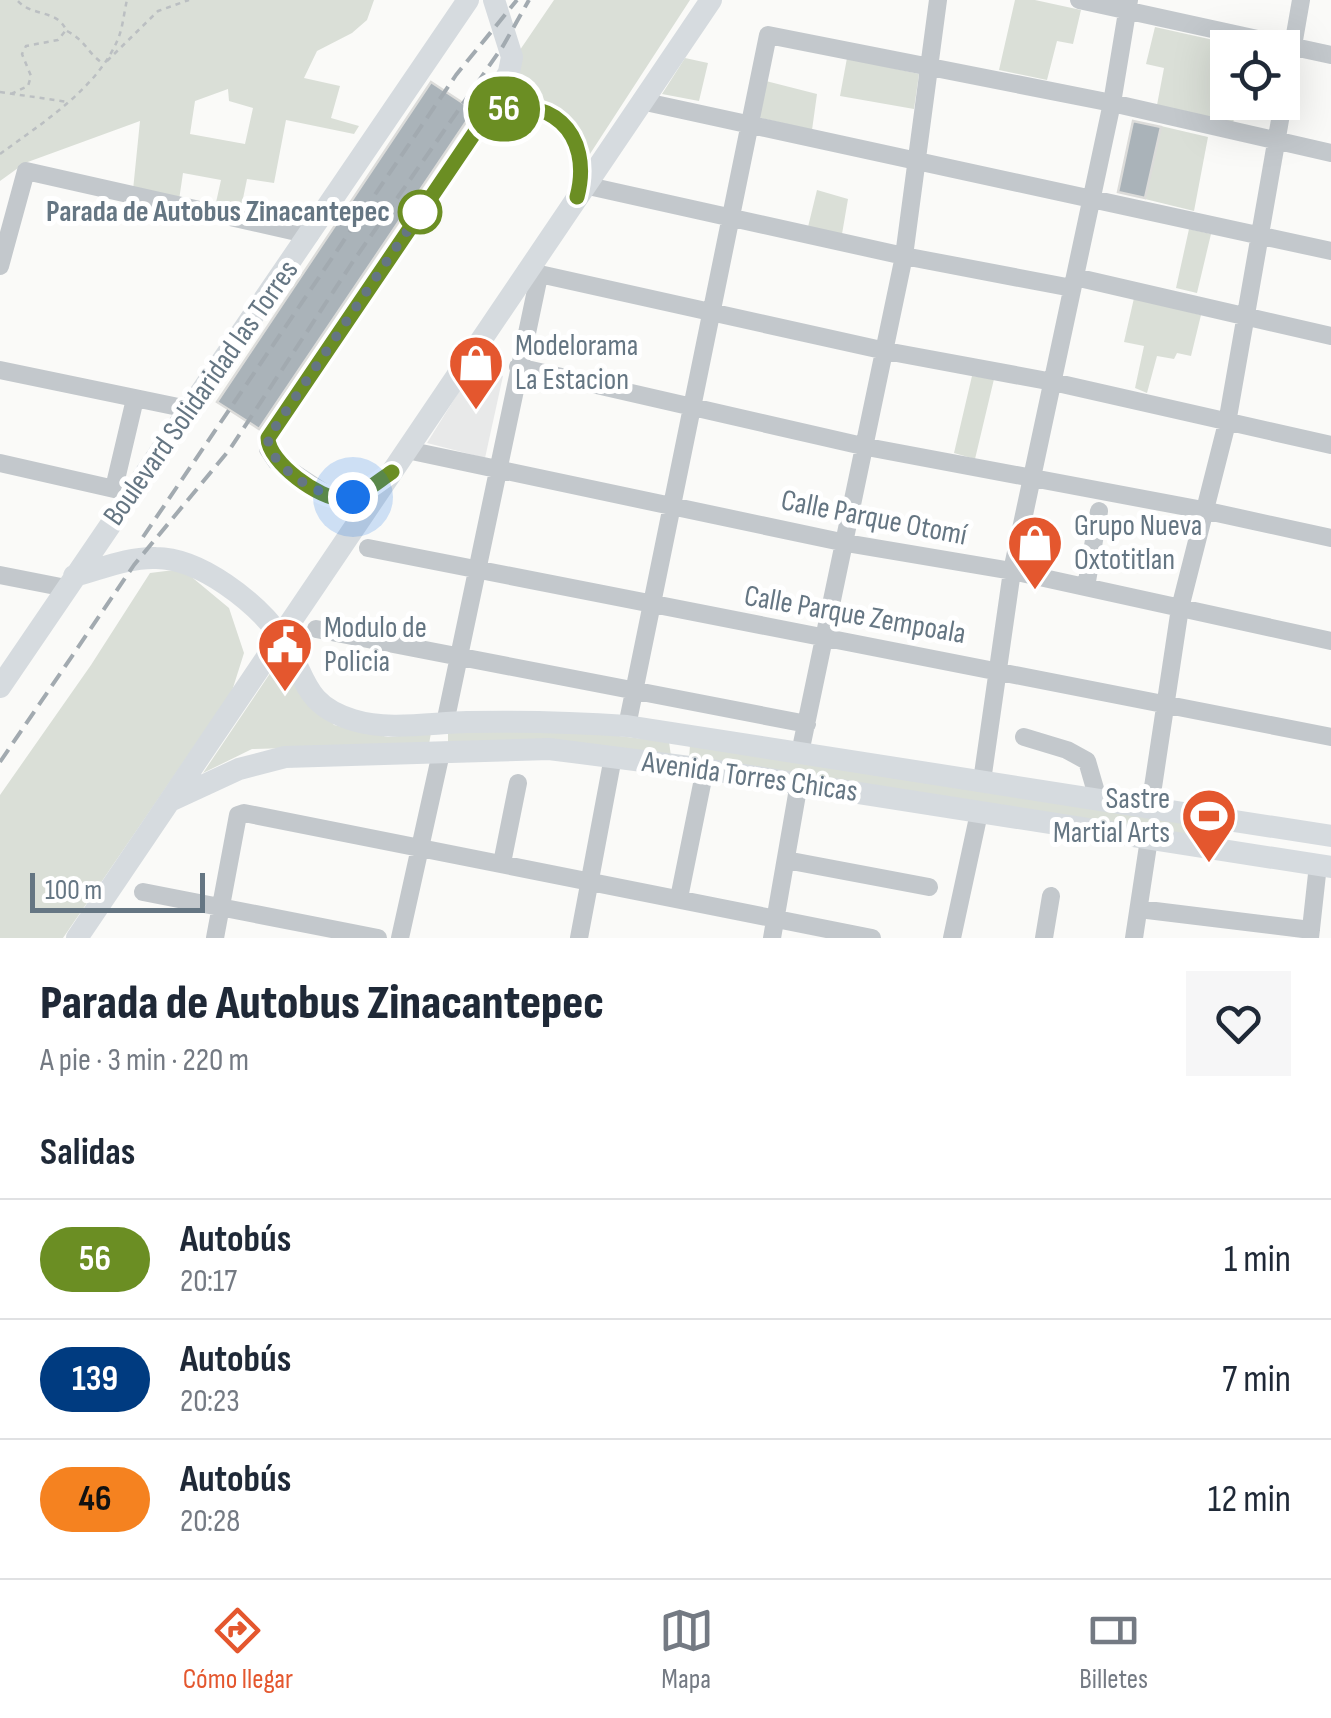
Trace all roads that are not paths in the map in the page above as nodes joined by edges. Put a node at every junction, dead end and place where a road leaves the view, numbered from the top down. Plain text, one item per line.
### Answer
1 (468, 0) edge
2 (494, 0) edge
3 (711, 0) edge
4 (938, 0) edge
5 (1079, 0) edge
6 (1302, 0) edge
7 (1129, 5) edge
8 (1227, 30) edge
9 (1297, 30) edge
10 (1300, 48) edge
11 (1331, 55) edge
12 (931, 69) junction
13 (642, 101) junction
14 (1112, 102) junction
15 (486, 116) junction
16 (1282, 120) edge
17 (751, 125) junction
18 (1278, 142) junction
19 (1331, 153) edge
20 (919, 161) junction
21 (581, 191) junction
22 (1091, 200) junction
23 (732, 219) junction
24 (310, 235) junction
25 (1262, 236) junction
26 (1331, 251) edge
27 (904, 256) junction
28 (0, 266) edge
29 (532, 273) junction
30 (1073, 283) junction
31 (713, 311) junction
32 (1246, 316) junction
33 (1331, 336) edge
34 (886, 350) junction
35 (518, 367) junction
36 (0, 370) edge
37 (1054, 382) junction
38 (134, 398) junction
39 (693, 406) junction
40 (188, 410) junction
41 (1228, 423) junction
42 (1331, 445) edge
43 (866, 447) junction
44 (407, 450) junction
45 (0, 463) edge
46 (496, 468) junction
47 (392, 472) junction
48 (1031, 478) junction
49 (123, 490) junction
50 (672, 505) junction
51 (1099, 510) dead end
52 (1203, 510) junction
53 (1331, 538) edge
54 (846, 543) junction
55 (368, 548) dead end
56 (476, 570) junction
57 (1012, 571) junction
58 (0, 576) edge
59 (70, 582) junction
60 (1086, 587) junction
61 (650, 605) junction
62 (1180, 608) junction
63 (316, 629) dead end
64 (282, 638) junction
65 (825, 638) junction
66 (1331, 641) edge
67 (459, 655) junction
68 (998, 669) junction
69 (4, 673) edge
70 (632, 690) junction
71 (1164, 704) junction
72 (445, 723) junction
73 (807, 724) junction
74 (627, 726) junction
75 (682, 735) junction
76 (1024, 737) dead end
77 (1331, 738) edge
78 (442, 753) junction
79 (800, 753) junction
80 (613, 757) junction
81 (678, 765) junction
82 (705, 769) junction
83 (982, 780) junction
84 (518, 783) dead end
85 (798, 783) junction
86 (172, 800) junction
87 (1098, 800) junction
88 (1150, 807) junction
89 (979, 813) junction
90 (1214, 817) junction
91 (1252, 822) junction
92 (1330, 830) edge
93 (1149, 839) junction
94 (418, 848) junction
95 (1210, 848) junction
96 (1247, 853) junction
97 (786, 860) junction
98 (502, 863) junction
99 (1325, 866) edge
100 (592, 881) junction
101 (929, 887) dead end
102 (143, 892) dead end
103 (1051, 896) dead end
104 (679, 898) junction
105 (222, 906) junction
106 (1139, 909) junction
107 (776, 918) junction
108 (1311, 934) edge
109 (77, 938) edge
110 (215, 938) edge
111 (378, 938) edge
112 (400, 938) edge
113 (578, 938) edge
114 (772, 938) edge
115 (872, 938) edge
116 (952, 938) edge
117 (1044, 938) edge
118 (1134, 938) edge

1 - 24 main road, Boulevard Solidaridad las Torres
2 - 15 main road
3 - 13 main road
4 - 12 street
5 - 7 street
6 - 9 street
7 - 8 street
7 - 14 street
10 - 11 street
12 - 14 street
12 - 17 street
12 - 20 street
13 - 17 street
13 - 21 main road
14 - 18 street
14 - 22 street
15 - 21 street
15 - 47 street
16 - 18 street
17 - 20 street
17 - 23 street
18 - 19 street
18 - 25 street
20 - 22 street
20 - 27 street
21 - 23 street
21 - 29 main road
22 - 25 street
22 - 30 street
23 - 27 street
23 - 31 street
24 - 28 street
24 - 40 main road, Boulevard Solidaridad las Torres
25 - 26 street
25 - 32 street
27 - 30 street
27 - 34 street
29 - 31 street
29 - 35 street
29 - 44 main road
30 - 32 street
30 - 37 street
31 - 34 street
31 - 39 street
32 - 33 street
32 - 41 street
34 - 37 street
34 - 43 street
35 - 39 street
35 - 46 street
36 - 38 street
37 - 41 street
37 - 48 street
38 - 40 street
38 - 49 street
39 - 43 street
39 - 50 street
40 - 49 main road, Boulevard Solidaridad las Torres
41 - 42 street
41 - 52 street
43 - 48 street
43 - 54 street
44 - 46 street, Calle Parque Otomí
44 - 47 main road
45 - 49 street
46 - 50 street, Calle Parque Otomí
46 - 56 street
47 - 64 main road
48 - 52 street
48 - 57 street
49 - 59 main road, Boulevard Solidaridad las Torres
50 - 54 street, Calle Parque Otomí
50 - 61 street
51 - 60 street
52 - 53 street
52 - 62 street
54 - 57 street, Calle Parque Otomí
54 - 65 street
55 - 56 street, Calle Parque Zempoala
56 - 61 street, Calle Parque Zempoala
56 - 67 street
57 - 60 street, Calle Parque Otomí
57 - 68 street
58 - 59 street
59 - 64 main road
59 - 69 main road, Boulevard Solidaridad las Torres
60 - 62 street, Calle Parque Otomí
61 - 65 street, Calle Parque Zempoala
61 - 70 street
62 - 66 street, Calle Parque Otomí
62 - 71 street
63 - 67 street
64 - 72 main road, Avenida Torres Chicas
64 - 86 main road
65 - 68 street, Calle Parque Zempoala
65 - 73 street
67 - 70 street
67 - 72 street
68 - 71 street, Calle Parque Zempoala
68 - 83 street
70 - 73 street
70 - 74 street
71 - 77 street, Calle Parque Zempoala
71 - 88 street
72 - 74 main road, Avenida Torres Chicas
72 - 78 main road
73 - 79 street
74 - 75 main road, Avenida Torres Chicas
75 - 79 main road, Avenida Torres Chicas
75 - 81 main road
76 - 87 street
78 - 80 main road, Avenida Torres Chicas
78 - 86 main road, Avenida Torres Chicas
78 - 94 street
79 - 83 main road, Avenida Torres Chicas
80 - 81 main road, Avenida Torres Chicas
80 - 100 street
81 - 82 main road, Avenida Torres Chicas
82 - 85 main road, Avenida Torres Chicas
82 - 104 street
83 - 87 main road, Avenida Torres Chicas
84 - 98 street
85 - 89 main road, Avenida Torres Chicas
85 - 97 street
86 - 109 main road
87 - 88 main road, Avenida Torres Chicas
88 - 90 main road, Avenida Torres Chicas
89 - 93 main road, Avenida Torres Chicas
89 - 116 street
90 - 91 main road, Avenida Torres Chicas
90 - 95 main road
91 - 92 main road, Avenida Torres Chicas
91 - 96 main road
93 - 95 main road, Avenida Torres Chicas
93 - 106 street
94 - 98 street
94 - 105 street
94 - 112 street
95 - 96 main road, Avenida Torres Chicas
96 - 99 main road, Avenida Torres Chicas
97 - 101 street
97 - 107 street
98 - 100 street
99 - 108 street
100 - 104 street
100 - 113 street
102 - 105 street
103 - 117 street
104 - 107 street
105 - 110 street
105 - 111 street
106 - 108 street
106 - 118 street
107 - 114 street
107 - 115 street

